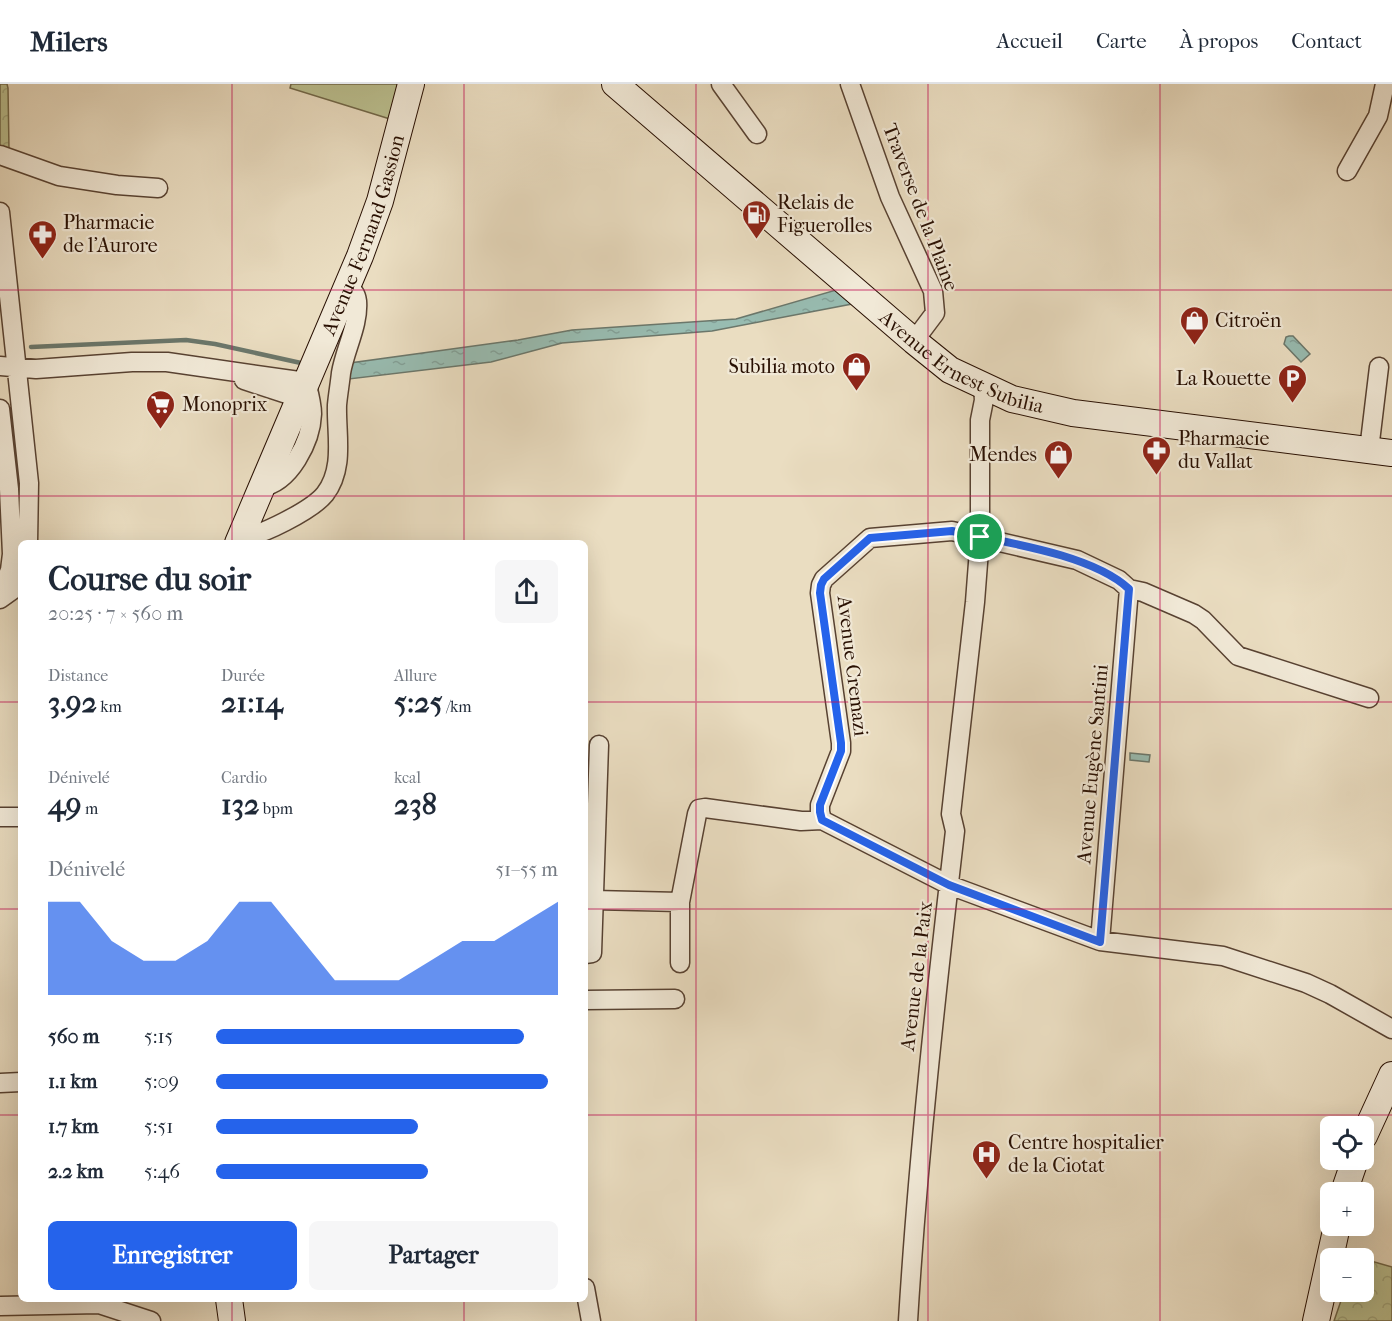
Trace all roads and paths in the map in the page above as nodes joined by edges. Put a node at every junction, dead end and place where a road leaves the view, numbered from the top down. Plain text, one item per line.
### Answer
1 (411, 84) edge
2 (615, 84) edge
3 (721, 84) edge
4 (850, 84) edge
5 (1385, 84) edge
6 (757, 134) dead end
7 (0, 155) edge
8 (1347, 171) dead end
9 (158, 188) dead end
10 (0, 212) edge
11 (347, 286) junction
12 (914, 341) junction
13 (9, 367) edge
14 (1378, 367) dead end
15 (983, 387) junction
16 (302, 390) junction
17 (0, 409) edge
18 (1381, 452) edge
19 (980, 537) junction
20 (28, 540) edge
21 (239, 540) edge
22 (18, 583) edge
23 (0, 585) edge
24 (1129, 589) junction
25 (0, 599) edge
26 (1369, 698) dead end
27 (599, 745) dead end
28 (0, 817) edge
29 (18, 817) edge
30 (822, 820) junction
31 (949, 885) junction
32 (594, 900) junction
33 (680, 902) junction
34 (1100, 942) junction
35 (588, 954) edge
36 (680, 963) dead end
37 (675, 999) dead end
38 (588, 1000) edge
39 (1392, 1029) edge
40 (1392, 1075) edge
41 (18, 1082) edge
42 (0, 1083) edge
43 (1373, 1116) edge
44 (1334, 1236) edge
45 (99, 1302) edge
46 (229, 1302) edge
47 (588, 1302) edge
48 (0, 1306) edge
49 (151, 1321) edge
50 (232, 1321) edge
51 (591, 1321) edge
52 (908, 1321) edge
53 (1316, 1321) edge

1 - 11 main road, Avenue Fernand Gassion
2 - 12 main road, Avenue Ernest Subilia
3 - 6 street
4 - 12 street, Traverse de la Plaine
5 - 8 street
7 - 9 street
10 - 13 street
11 - 16 main road, Avenue Fernand Gassion
11 - 21 street
12 - 15 main road, Avenue Ernest Subilia
13 - 16 street
13 - 20 street
14 - 18 street
15 - 18 main road, Avenue Ernest Subilia
15 - 19 street, Avenue de la Paix
16 - 21 main road, Avenue Fernand Gassion
17 - 23 street
19 - 24 street, Avenue Cremazi
19 - 30 street, Avenue Cremazi
19 - 31 street, Avenue de la Paix
22 - 25 street
24 - 26 street, Avenue Cremazi
24 - 34 street, Avenue Eugène Santini
27 - 32 street
28 - 29 street
30 - 31 street
30 - 33 street
31 - 34 street
31 - 52 street, Avenue de la Paix
32 - 33 street
32 - 35 street
33 - 36 street
34 - 39 street
37 - 38 street
40 - 43 main road
41 - 42 street
44 - 53 main road
45 - 48 street
45 - 49 street
46 - 50 main road
47 - 51 street

